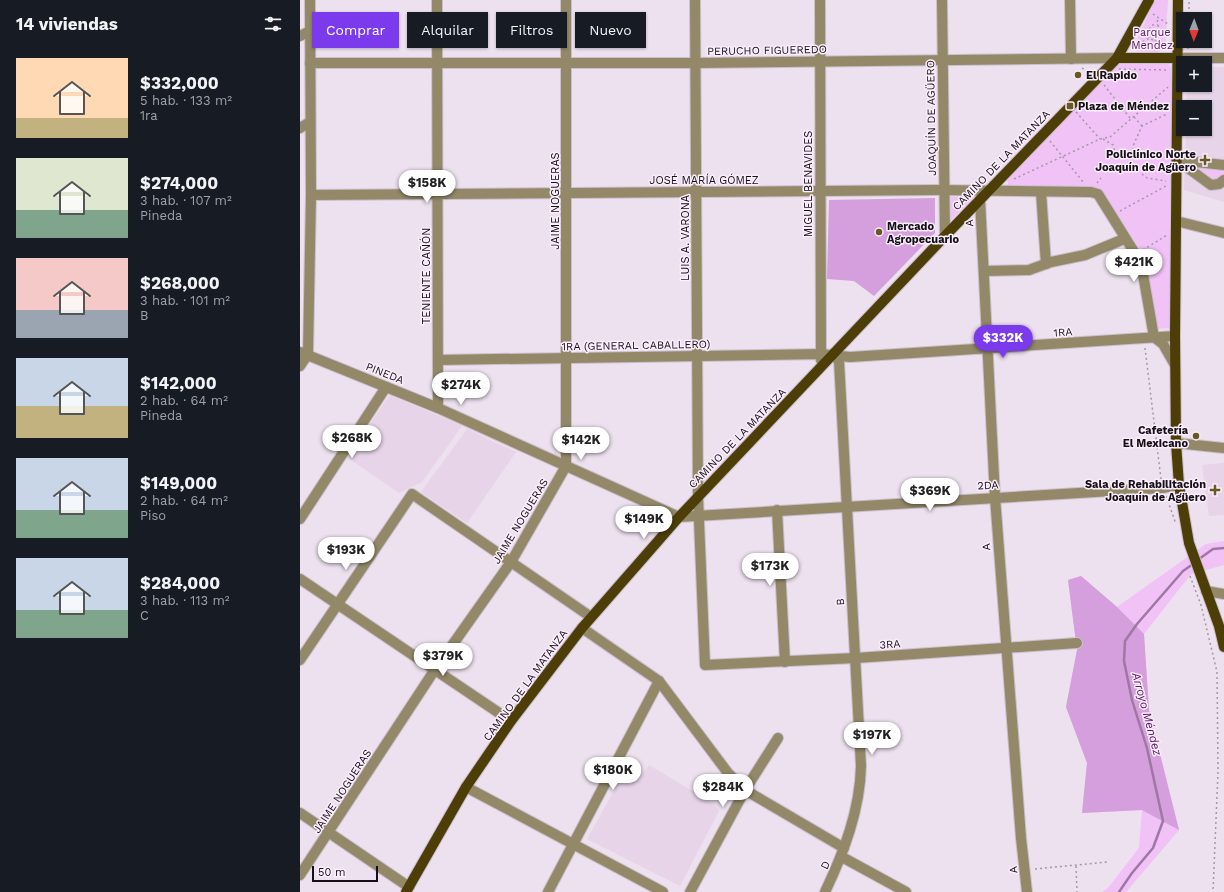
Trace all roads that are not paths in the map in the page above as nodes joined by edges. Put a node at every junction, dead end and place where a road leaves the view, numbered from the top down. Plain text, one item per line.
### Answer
1 (310, 0) edge
2 (437, 0) edge
3 (566, 0) edge
4 (695, 0) edge
5 (820, 0) edge
6 (942, 0) edge
7 (1070, 0) edge
8 (1178, 0) edge
9 (1147, 4) edge
10 (310, 31) junction
11 (300, 36) edge
12 (1177, 56) edge
13 (1117, 58) junction
14 (1176, 58) edge
15 (1212, 58) edge
16 (1224, 58) edge
17 (820, 61) junction
18 (942, 61) junction
19 (1176, 61) edge
20 (437, 62) junction
21 (567, 62) junction
22 (1074, 62) junction
23 (310, 63) junction
24 (696, 63) junction
25 (310, 122) junction
26 (300, 128) edge
27 (1177, 160) junction
28 (1224, 164) edge
29 (1224, 180) edge
30 (944, 190) junction
31 (820, 191) junction
32 (988, 191) junction
33 (1041, 192) junction
34 (568, 193) junction
35 (696, 193) junction
36 (438, 195) junction
37 (311, 196) junction
38 (980, 199) junction
39 (310, 209) junction
40 (300, 214) edge
41 (1176, 221) junction
42 (1224, 233) edge
43 (945, 236) junction
44 (1124, 239) junction
45 (1046, 264) junction
46 (984, 271) junction
47 (300, 279) edge
48 (308, 293) junction
49 (1175, 336) junction
50 (1154, 337) junction
51 (986, 349) junction
52 (304, 353) edge
53 (820, 354) junction
54 (833, 354) junction
55 (697, 356) junction
56 (567, 358) junction
57 (438, 360) junction
58 (1175, 365) junction
59 (300, 366) edge
60 (821, 367) junction
61 (386, 387) junction
62 (438, 408) junction
63 (1176, 443) junction
64 (1224, 448) edge
65 (566, 466) junction
66 (1180, 485) junction
67 (698, 497) junction
68 (995, 497) junction
69 (846, 506) junction
70 (777, 510) junction
71 (698, 516) junction
72 (679, 517) junction
73 (300, 519) edge
74 (511, 562) junction
75 (300, 579) edge
76 (1206, 591) junction
77 (1224, 594) edge
78 (338, 603) junction
79 (591, 617) junction
80 (582, 628) junction
81 (1077, 643) dead end
82 (1224, 647) edge
83 (1006, 648) junction
84 (856, 658) junction
85 (300, 660) edge
86 (785, 662) junction
87 (705, 665) joint
88 (434, 671) junction
89 (659, 681) junction
90 (511, 721) junction
91 (778, 738) dead end
92 (466, 787) junction
93 (745, 790) junction
94 (300, 813) edge
95 (329, 833) junction
96 (572, 844) junction
97 (843, 853) junction
98 (300, 875) edge
99 (407, 890) edge
100 (902, 891) edge
101 (548, 892) edge
102 (663, 892) edge
103 (690, 892) edge
104 (825, 892) edge
105 (1027, 892) edge

1 - 10 street
2 - 20 street, TENIENTE CAÑÓN
3 - 21 street, JAIME NOGUERAS
4 - 24 street, LUIS A. VARONA
5 - 17 street, MIGUEL BENAVIDES
6 - 18 street, JOAQUÍN DE AGÜERO
7 - 22 street
8 - 12 main road
9 - 13 main road, CAMINO DE LA MATANZA
10 - 11 street
10 - 23 street
13 - 14 main road, PERUCHO FIGUEREDO
13 - 22 street, PERUCHO FIGUEREDO
13 - 32 main road, CAMINO DE LA MATANZA
15 - 16 street, PERUCHO FIGUEREDO
17 - 18 street, PERUCHO FIGUEREDO
17 - 24 street, PERUCHO FIGUEREDO
17 - 31 street, MIGUEL BENAVIDES
18 - 22 street, PERUCHO FIGUEREDO
18 - 30 street, JOAQUÍN DE AGÜERO
19 - 27 main road
20 - 21 street, PERUCHO FIGUEREDO
20 - 23 street, PERUCHO FIGUEREDO
20 - 36 street, TENIENTE CAÑÓN
21 - 24 street, PERUCHO FIGUEREDO
21 - 34 street, JAIME NOGUERAS
23 - 25 street
24 - 35 street, LUIS A. VARONA
25 - 26 street
25 - 37 street
27 - 28 street
27 - 29 street
27 - 41 main road
30 - 31 street, JOSÉ MARÍA GÓMEZ
30 - 32 street, JOSÉ MARÍA GÓMEZ
30 - 43 street, JOAQUÍN DE AGÜERO
31 - 35 street, JOSÉ MARÍA GÓMEZ
31 - 53 street, MIGUEL BENAVIDES
32 - 33 street, JOSÉ MARÍA GÓMEZ
32 - 38 main road, CAMINO DE LA MATANZA
33 - 44 street, JOSÉ MARÍA GÓMEZ
33 - 45 street
34 - 35 street, JOSÉ MARÍA GÓMEZ
34 - 36 street, JOSÉ MARÍA GÓMEZ
34 - 56 street, JAIME NOGUERAS
35 - 55 street, LUIS A. VARONA
36 - 37 street, JOSÉ MARÍA GÓMEZ
36 - 57 street, TENIENTE CAÑÓN
37 - 39 street
38 - 43 main road, CAMINO DE LA MATANZA
38 - 46 street, A
39 - 40 street
39 - 48 street
41 - 42 street
41 - 49 main road
43 - 54 main road, CAMINO DE LA MATANZA
44 - 45 street
44 - 50 street
45 - 46 street
46 - 51 street, A
47 - 48 street
48 - 52 street
49 - 50 street, 1RA
49 - 58 main road
50 - 51 street, 1RA
50 - 58 street
51 - 54 street, 1RA
51 - 68 street, A
52 - 59 street
52 - 61 street, PINEDA
53 - 54 street, 1RA (GENERAL CABALLERO)
53 - 55 street, 1RA (GENERAL CABALLERO)
53 - 60 street, MIGUEL BENAVIDES
54 - 60 main road, CAMINO DE LA MATANZA
54 - 69 street, B
55 - 56 street, 1RA (GENERAL CABALLERO)
55 - 67 street, LUIS A. VARONA
56 - 57 street, 1RA (GENERAL CABALLERO)
56 - 65 street, JAIME NOGUERAS
57 - 62 street, TENIENTE CAÑÓN
58 - 63 main road
60 - 67 main road, CAMINO DE LA MATANZA
61 - 62 street, PINEDA
61 - 73 street
62 - 65 street, PINEDA
63 - 64 street
63 - 66 main road
65 - 72 street, PINEDA
65 - 74 street, JAIME NOGUERAS
66 - 68 street, 2DA
66 - 76 main road
67 - 71 street, LUIS A. VARONA
67 - 72 main road, CAMINO DE LA MATANZA
68 - 69 street, 2DA
68 - 83 street, A
69 - 70 street, 2DA
69 - 84 street, B
70 - 71 street, 2DA
70 - 86 street
71 - 72 street, 2DA
71 - 87 street, LUIS A. VARONA
72 - 79 main road, CAMINO DE LA MATANZA
74 - 78 street
74 - 79 street
74 - 88 street, JAIME NOGUERAS
75 - 78 street
76 - 77 street
76 - 82 main road
78 - 85 street
78 - 88 street
79 - 80 main road, CAMINO DE LA MATANZA
80 - 89 street
80 - 90 main road, CAMINO DE LA MATANZA
81 - 83 street, 3RA
83 - 84 street, 3RA
83 - 105 street, A
84 - 86 street, 3RA
84 - 97 street, B
86 - 87 street, 3RA
88 - 90 street
88 - 95 street, JAIME NOGUERAS
89 - 93 street
89 - 96 street
90 - 92 main road, CAMINO DE LA MATANZA
91 - 93 street
92 - 96 street
92 - 99 main road, CAMINO DE LA MATANZA
93 - 97 street
93 - 103 street
94 - 95 street
95 - 98 street, JAIME NOGUERAS
95 - 99 street
96 - 101 street
96 - 102 street
97 - 100 street
97 - 104 street, D

